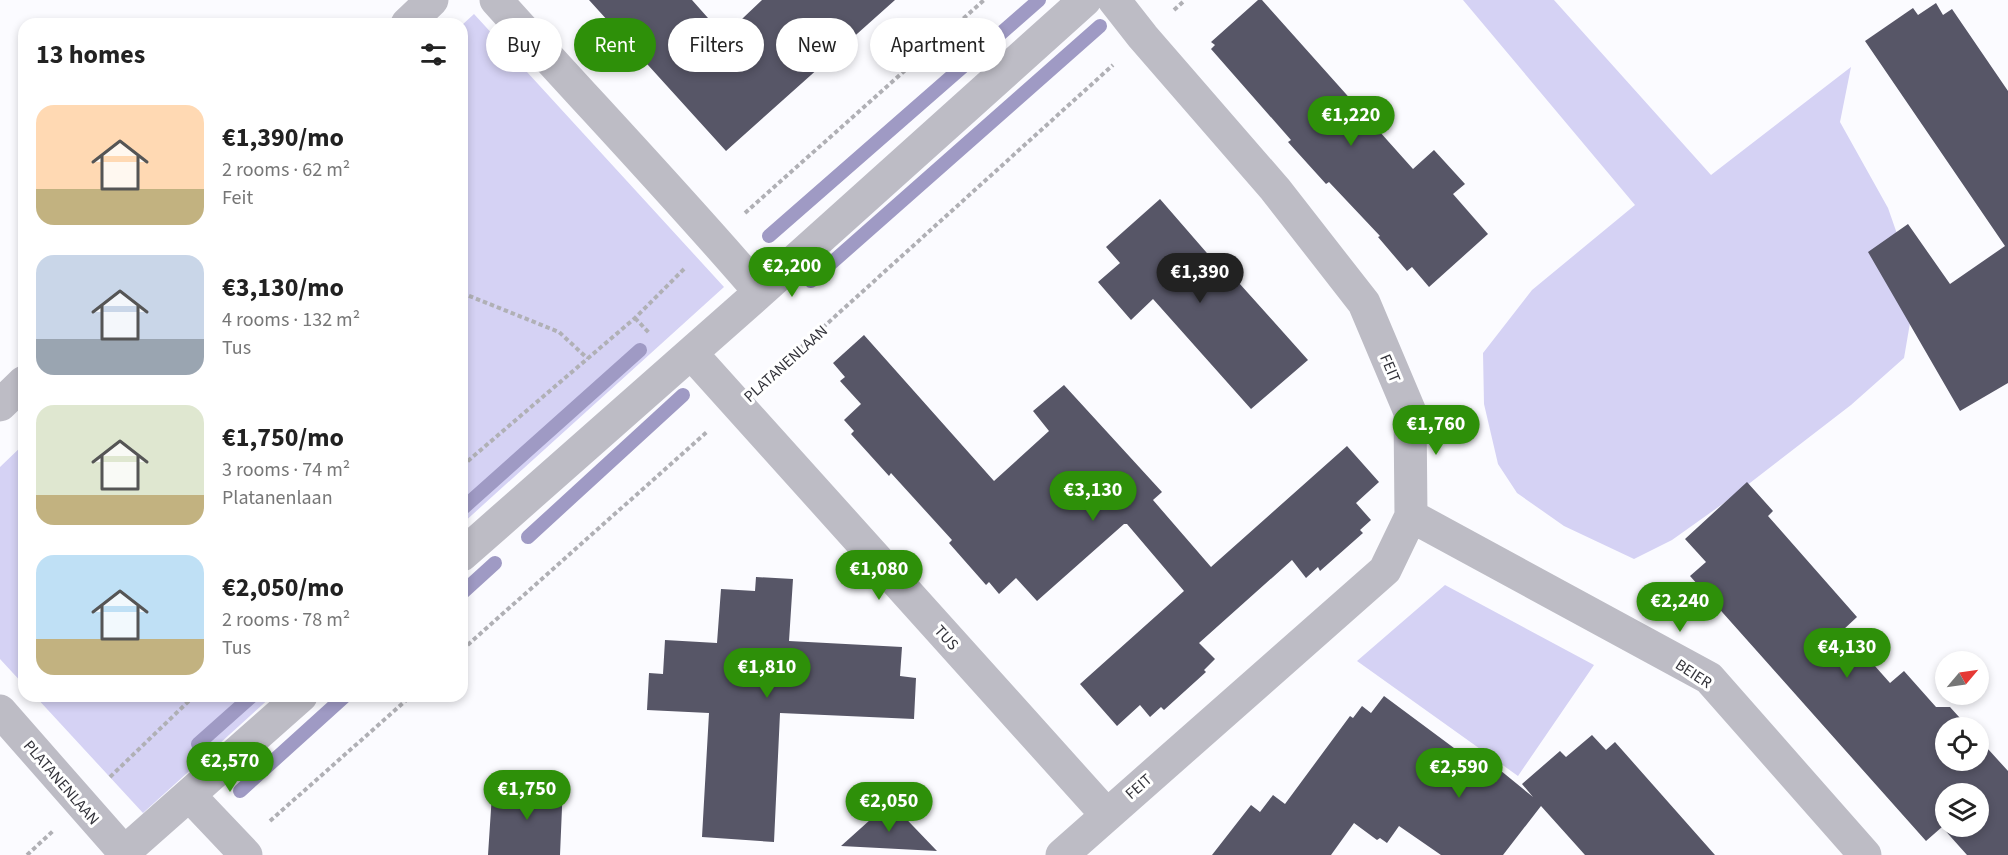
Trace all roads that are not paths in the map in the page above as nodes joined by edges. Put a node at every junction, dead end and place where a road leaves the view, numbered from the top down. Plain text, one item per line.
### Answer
1 (432, 0) edge
2 (496, 0) edge
3 (1085, 0) edge
4 (1114, 0) edge
5 (413, 18) edge
6 (760, 292) junction
7 (691, 353) junction
8 (18, 388) edge
9 (0, 405) edge
10 (1411, 516) junction
11 (468, 550) edge
12 (295, 702) edge
13 (0, 711) edge
14 (189, 795) junction
15 (1106, 814) junction
16 (243, 851) edge
17 (122, 854) edge
18 (1062, 855) edge
19 (1865, 855) edge

1 - 5 street
2 - 6 street
3 - 6 street
4 - 10 street, FEIT
6 - 7 street
7 - 11 street
7 - 15 street, TUS
8 - 9 street
10 - 15 street, FEIT
10 - 19 street, BEIER
12 - 14 street, PLATANENLAAN
13 - 17 street, PLATANENLAAN
14 - 16 street
14 - 17 street, PLATANENLAAN
15 - 18 street, FEIT

